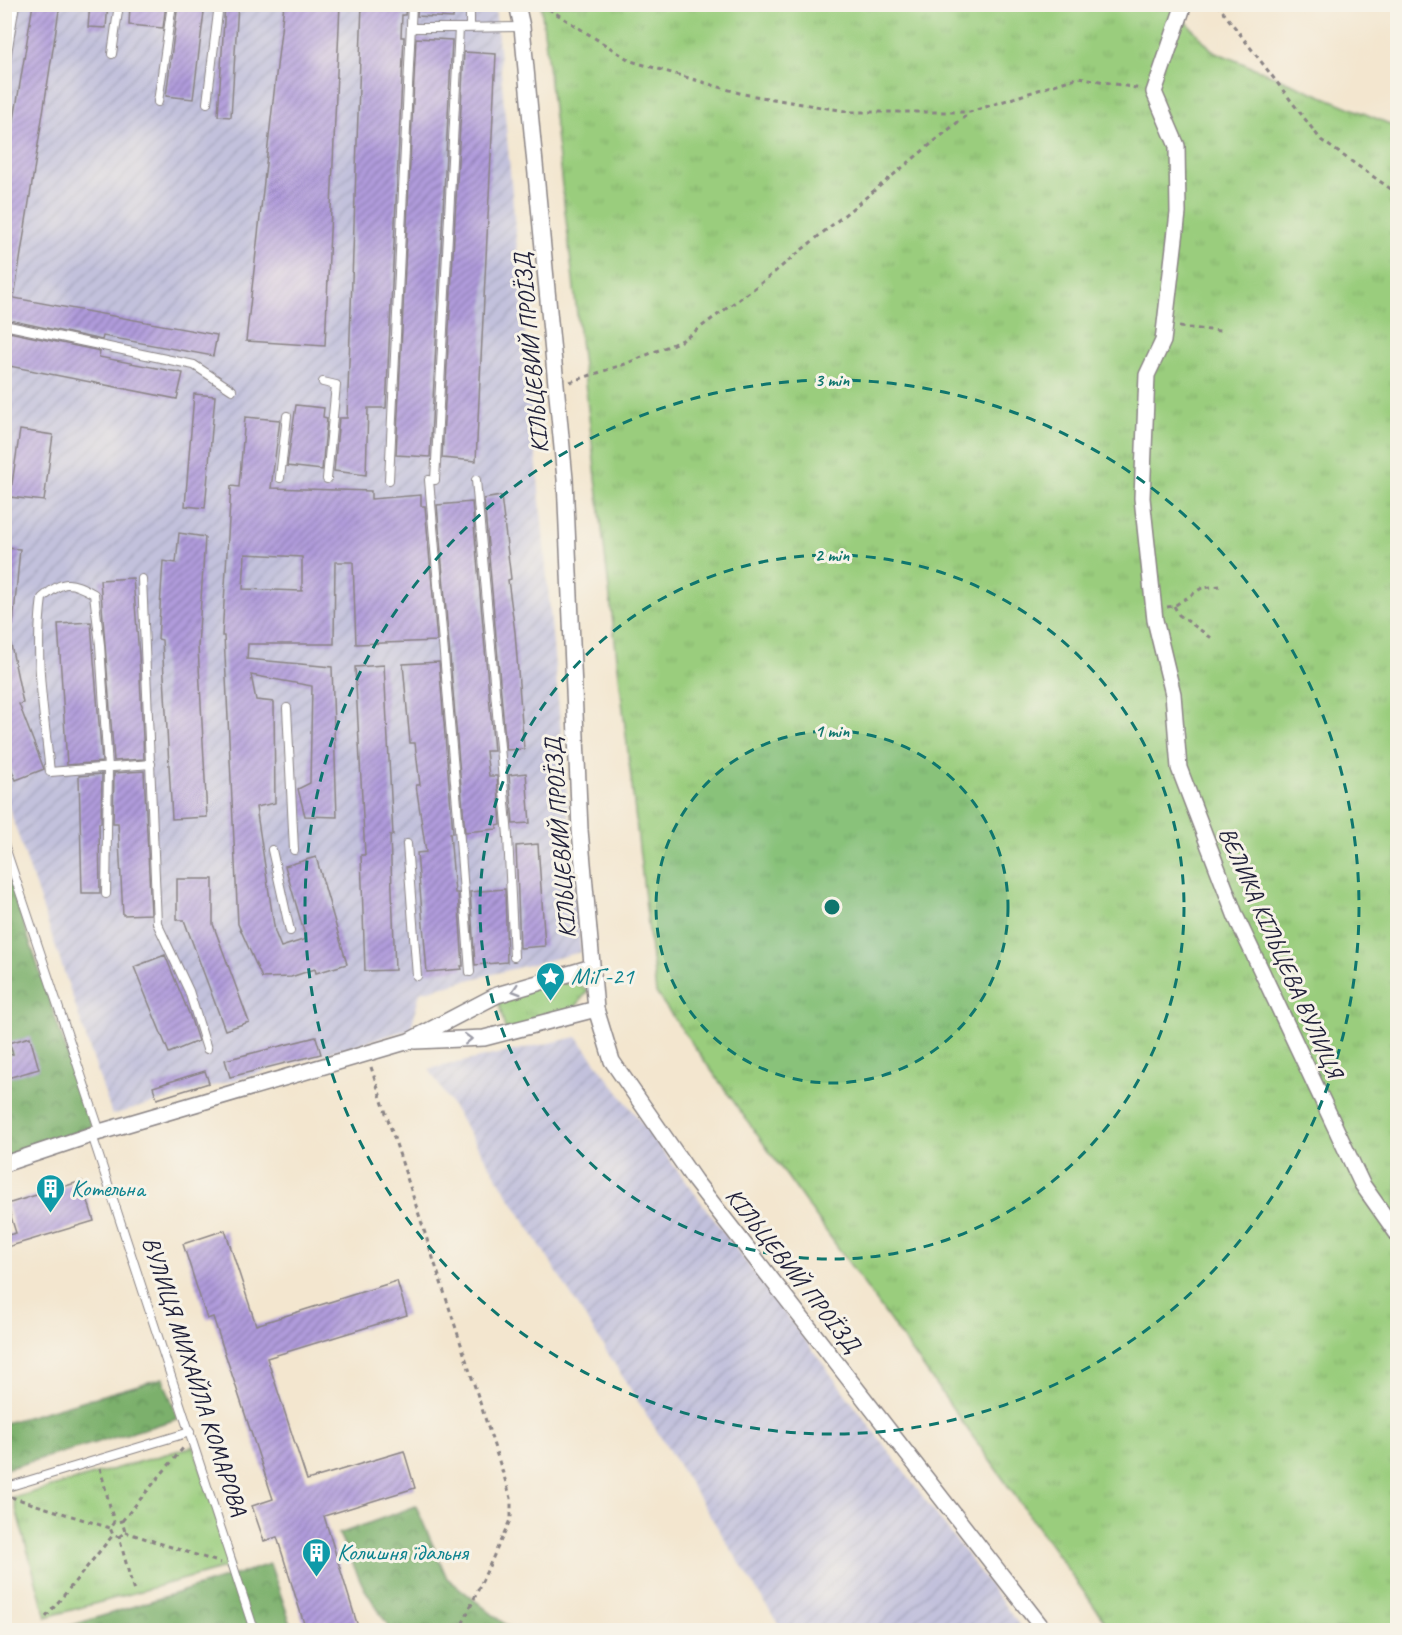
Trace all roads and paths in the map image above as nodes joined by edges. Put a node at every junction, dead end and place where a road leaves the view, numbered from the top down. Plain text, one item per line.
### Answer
1 (15, 4) edge
2 (119, 4) edge
3 (172, 4) edge
4 (219, 4) edge
5 (412, 4) edge
6 (470, 4) edge
7 (517, 4) edge
8 (541, 4) edge
9 (1184, 4) edge
10 (1217, 4) edge
11 (522, 27) junction
12 (411, 28) junction
13 (459, 28) junction
14 (470, 28) junction
15 (112, 54) dead end
16 (4, 72) edge
17 (1154, 92) junction
18 (158, 102) dead end
19 (207, 103) dead end
20 (970, 112) junction
21 (1398, 194) edge
22 (4, 325) edge
23 (1165, 326) junction
24 (1220, 332) dead end
25 (322, 382) dead end
26 (570, 382) dead end
27 (232, 390) dead end
28 (287, 416) dead end
29 (280, 478) dead end
30 (327, 479) dead end
31 (389, 480) dead end
32 (476, 480) dead end
33 (142, 579) dead end
34 (1221, 586) dead end
35 (1174, 606) junction
36 (1154, 610) junction
37 (1213, 639) dead end
38 (287, 708) dead end
39 (151, 764) junction
40 (108, 768) junction
41 (4, 844) edge
42 (407, 844) dead end
43 (272, 850) dead end
44 (294, 850) dead end
45 (106, 894) dead end
46 (290, 931) dead end
47 (514, 957) dead end
48 (592, 967) junction
49 (470, 972) dead end
50 (417, 976) dead end
51 (596, 1009) junction
52 (409, 1041) junction
53 (207, 1049) dead end
54 (366, 1054) junction
55 (96, 1133) junction
56 (4, 1164) edge
57 (1398, 1234) edge
58 (191, 1435) junction
59 (98, 1460) junction
60 (4, 1488) edge
61 (4, 1494) edge
62 (122, 1521) junction
63 (114, 1522) junction
64 (110, 1528) junction
65 (125, 1532) junction
66 (113, 1535) junction
67 (120, 1537) junction
68 (232, 1566) junction
69 (134, 1592) dead end
70 (46, 1617) dead end
71 (463, 1623) junction
72 (254, 1630) edge
73 (457, 1630) edge
74 (470, 1630) edge
75 (1044, 1630) edge

1 - 16 lane
2 - 15 lane
3 - 18 lane
4 - 19 lane
5 - 12 lane
6 - 14 lane
7 - 11 street, КІЛЬЦЕВИЙ ПРОЇЗД
8 - 20 path
9 - 17 street
10 - 21 path
11 - 14 lane
11 - 48 street, КІЛЬЦЕВИЙ ПРОЇЗД
12 - 13 lane
12 - 31 lane
13 - 14 lane
13 - 49 lane
17 - 20 path
17 - 23 street, ВЕЛИКА КІЛЬЦЕВА ВУЛИЦЯ
20 - 26 path
22 - 27 lane
23 - 24 path
23 - 36 street, ВЕЛИКА КІЛЬЦЕВА ВУЛИЦЯ
25 - 30 lane
28 - 29 lane
32 - 47 lane
33 - 39 lane
34 - 35 path
35 - 36 path
35 - 37 path
36 - 57 street, ВЕЛИКА КІЛЬЦЕВА ВУЛИЦЯ
38 - 44 lane
39 - 40 lane
39 - 53 lane
40 - 40 lane
40 - 45 lane
41 - 55 lane, ВУЛИЦЯ МИХАЙЛА КОМАРОВА
42 - 50 lane
43 - 46 lane
48 - 51 street, КІЛЬЦЕВИЙ ПРОЇЗД
48 -> 52 street
52 -> 51 street
51 - 75 street, КІЛЬЦЕВИЙ ПРОЇЗД
52 - 54 street
54 - 55 street
54 - 71 path
55 - 56 street
55 - 58 lane, ВУЛИЦЯ МИХАЙЛА КОМАРОВА
58 - 59 lane
58 - 62 path
58 - 68 lane, ВУЛИЦЯ МИХАЙЛА КОМАРОВА
59 - 60 lane
59 - 63 path
61 - 64 path
62 - 63 path
62 - 65 path
63 - 64 path
64 - 66 path
65 - 67 path
65 - 68 path
66 - 67 path
66 - 70 path
67 - 69 path
68 - 72 lane, ВУЛИЦЯ МИХАЙЛА КОМАРОВА
71 - 73 path
71 - 74 path

